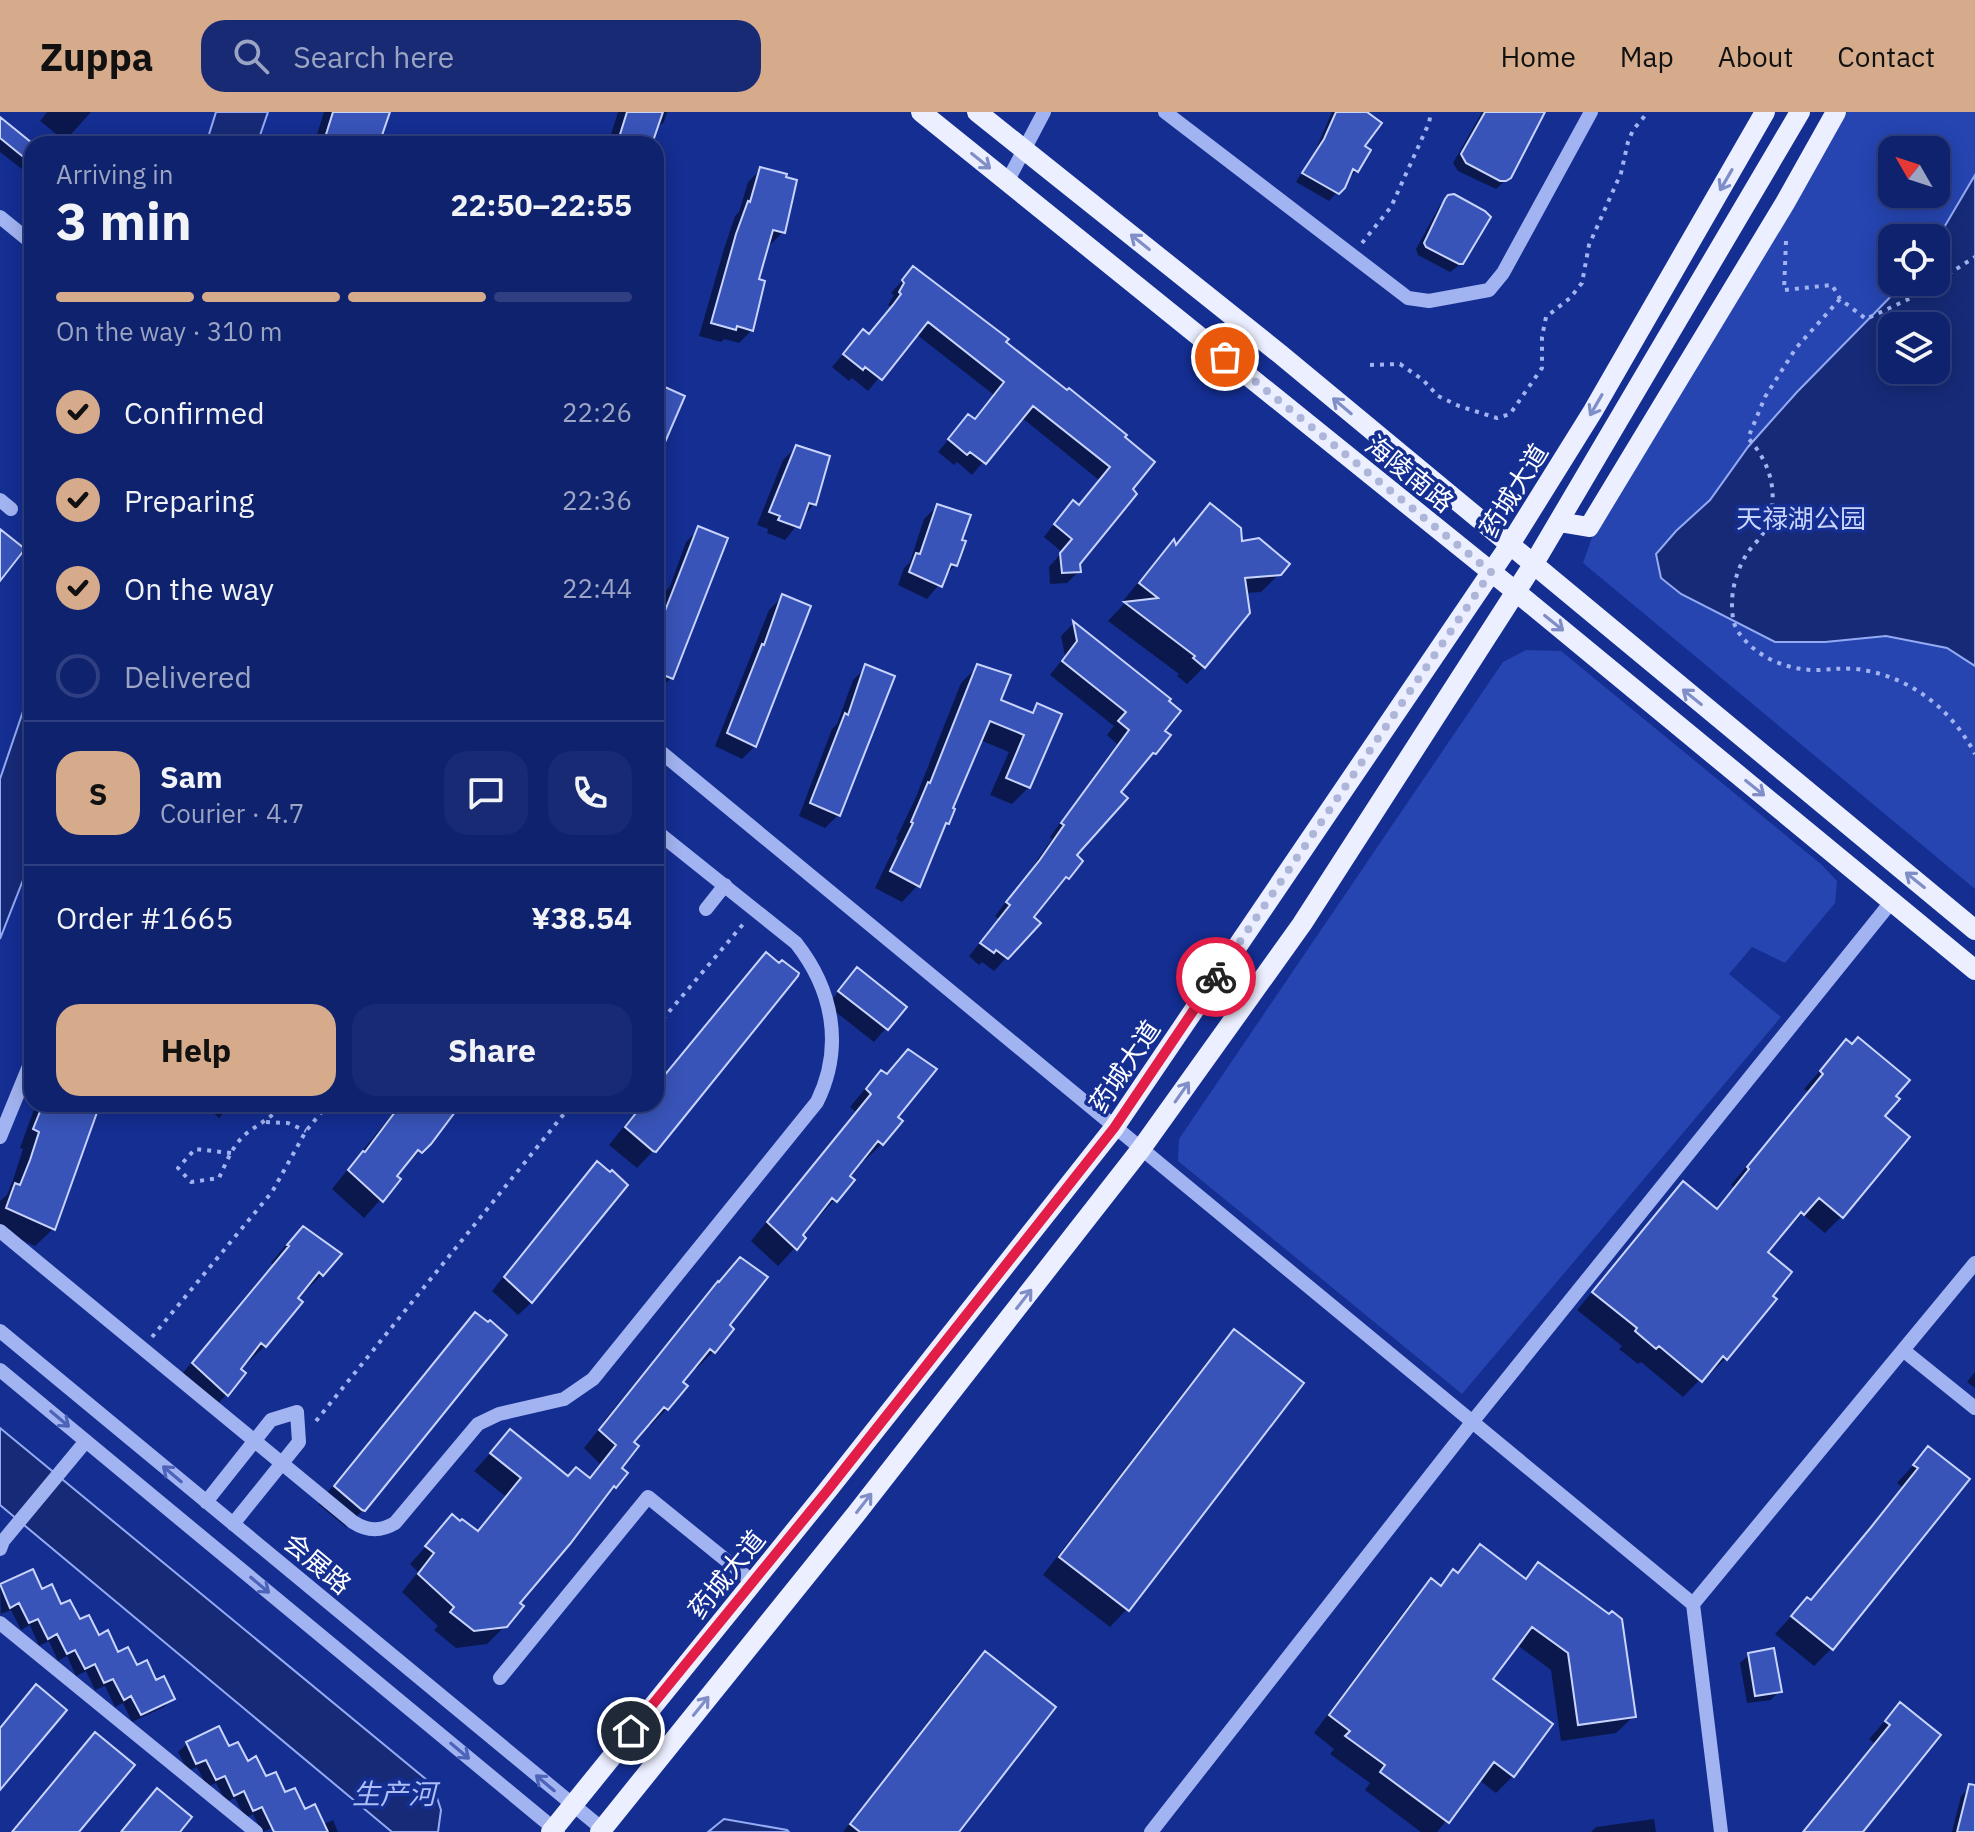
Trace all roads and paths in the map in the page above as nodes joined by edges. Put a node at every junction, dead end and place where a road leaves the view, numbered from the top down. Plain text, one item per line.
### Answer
1 (921, 112) edge
2 (977, 112) edge
3 (1044, 112) edge
4 (1165, 112) edge
5 (1431, 112) edge
6 (1591, 112) edge
7 (1648, 112) edge
8 (1765, 112) edge
9 (1800, 112) edge
10 (1836, 112) edge
11 (1023, 149) junction
12 (1007, 182) junction
13 (0, 217) edge
14 (24, 236) edge
15 (1786, 238) dead end
16 (1362, 244) dead end
17 (1975, 257) edge
18 (1840, 299) junction
19 (1370, 365) dead end
20 (1559, 522) junction
21 (1509, 546) junction
22 (1533, 565) junction
23 (1491, 572) junction
24 (1515, 591) junction
25 (1975, 754) edge
26 (664, 755) edge
27 (664, 837) edge
28 (725, 885) junction
29 (1892, 901) junction
30 (706, 909) dead end
31 (755, 910) junction
32 (1975, 930) edge
33 (1975, 970) edge
34 (664, 1018) edge
35 (24, 1078) edge
36 (275, 1112) edge
37 (321, 1112) edge
38 (566, 1112) edge
39 (266, 1122) junction
40 (1114, 1128) junction
41 (306, 1131) junction
42 (0, 1137) edge
43 (1141, 1149) junction
44 (231, 1153) junction
45 (0, 1231) edge
46 (1975, 1263) edge
47 (0, 1331) edge
48 (143, 1348) junction
49 (1903, 1350) junction
50 (0, 1370) edge
51 (1975, 1408) edge
52 (1473, 1421) junction
53 (86, 1441) junction
54 (255, 1441) junction
55 (299, 1442) junction
56 (282, 1463) junction
57 (206, 1502) junction
58 (233, 1524) junction
59 (2, 1545) edge
60 (753, 1582) junction
61 (1693, 1604) junction
62 (0, 1623) edge
63 (500, 1678) dead end
64 (571, 1805) junction
65 (554, 1831) edge
66 (602, 1831) edge
67 (256, 1832) edge
68 (1151, 1832) edge
69 (1721, 1832) edge

1 -> 12 main road, 海陵南路
2 - 11 main road, 海陵南路
3 - 11 street
4 - 6 street
5 - 16 path
7 - 19 path
8 -> 21 main road, 药城大道
9 - 20 main road
10 - 20 main road
11 - 12 street
21 -> 11 main road, 海陵南路
12 - 23 main road, 海陵南路
13 - 14 street
15 - 18 path
17 - 18 path
18 - 25 path
20 - 22 main road
21 - 22 main road, 海陵南路
21 - 23 main road, 药城大道
22 - 24 main road
32 -> 22 main road, 海陵南路
23 - 24 main road, 海陵南路
23 - 40 main road, 药城大道
24 -> 29 main road, 海陵南路
43 -> 24 main road
26 - 40 street
27 - 28 street
28 - 30 street
28 - 31 street
29 - 33 main road, 海陵南路
29 - 52 street
31 - 34 path
31 - 56 street
35 - 42 street
36 - 39 path
37 - 41 path
38 - 55 path
39 - 41 path
39 - 44 path
40 - 43 street
40 - 60 main road, 药城大道
41 - 48 path
43 - 52 street
66 -> 43 main road
44 - 44 path
45 - 48 street
46 - 49 street
57 -> 47 street, 会展路
48 - 54 street
49 - 51 street
49 - 61 street
50 -> 53 street, 会展路
52 - 61 street
52 - 68 street
53 - 59 street
53 -> 65 street, 会展路
54 - 55 street
54 - 56 street
54 - 57 street
55 - 56 street
56 - 58 street
57 - 58 street, 会展路
64 -> 58 street, 会展路
60 - 63 street
60 - 64 main road, 药城大道
61 - 69 street
62 - 67 street
64 - 65 main road, 药城大道
64 - 66 street, 会展路

